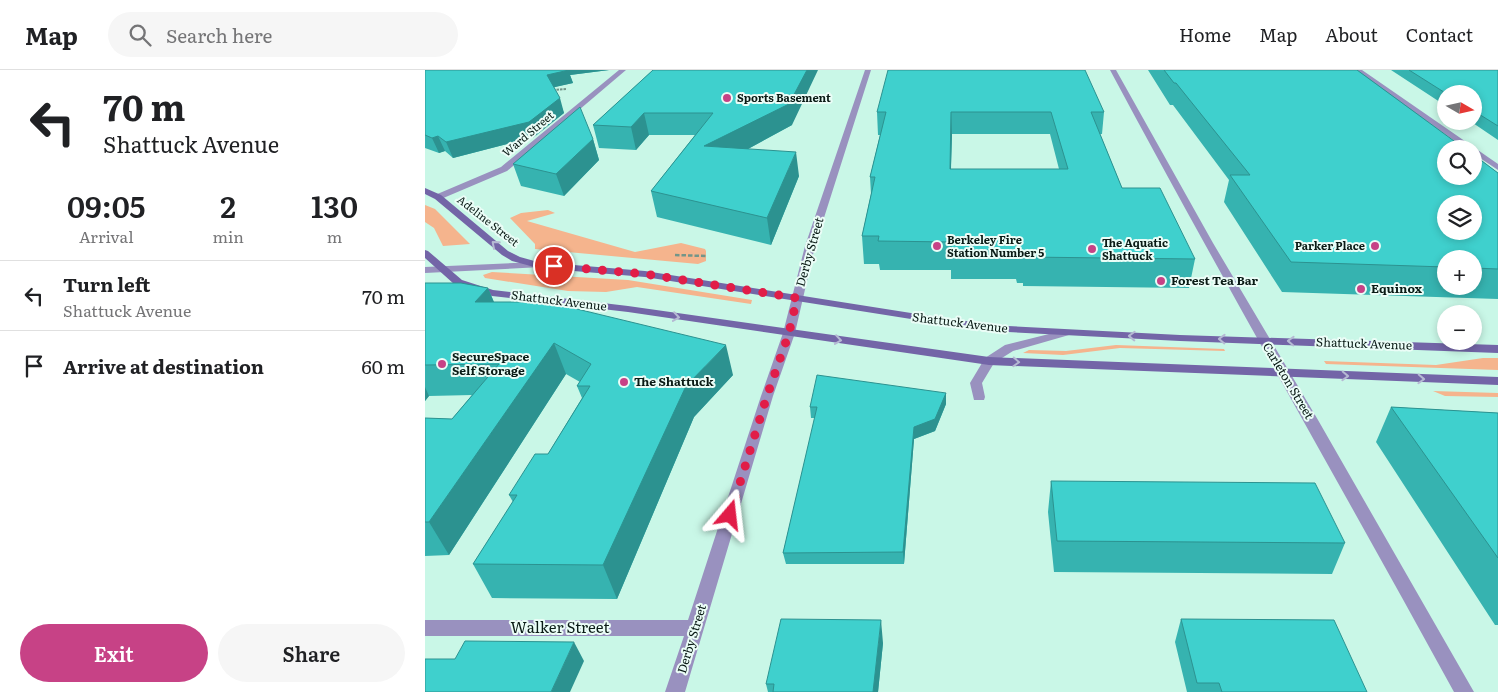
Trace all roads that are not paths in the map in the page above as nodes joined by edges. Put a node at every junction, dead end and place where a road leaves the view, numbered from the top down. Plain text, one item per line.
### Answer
1 (623, 70) edge
2 (868, 70) edge
3 (1113, 70) edge
4 (1358, 70) edge
5 (1458, 140) edge
6 (1482, 157) edge
7 (1498, 168) edge
8 (425, 191) edge
9 (437, 196) junction
10 (425, 253) edge
11 (538, 265) junction
12 (444, 269) junction
13 (425, 270) edge
14 (456, 293) edge
15 (492, 293) junction
16 (797, 298) junction
17 (789, 333) junction
18 (1065, 333) junction
19 (1264, 340) junction
20 (1498, 348) edge
21 (989, 361) junction
22 (1283, 373) junction
23 (1498, 382) edge
24 (979, 397) dead end
25 (425, 628) edge
26 (695, 628) junction
27 (675, 692) edge
28 (1464, 692) edge

1 - 9 street, Ward Street
2 - 16 street, Derby Street
3 - 19 street, Carleton Street
4 - 5 street
6 - 7 street
8 - 9 main road, Adeline Street
11 -> 9 main road, Adeline Street
10 - 12 main road
11 - 12 street, Shattuck Avenue
11 - 16 main road, Shattuck Avenue
12 - 13 street, Shattuck Avenue
12 - 15 main road
14 - 15 street, Shattuck Avenue
15 -> 17 main road, Shattuck Avenue
16 - 17 street, Derby Street
16 - 18 main road, Shattuck Avenue
17 -> 21 main road, Shattuck Avenue
17 - 26 street, Derby Street
19 -> 18 main road, Shattuck Avenue
18 - 21 street
20 -> 19 main road, Shattuck Avenue
19 - 22 street, Carleton Street
21 -> 22 main road, Shattuck Avenue
21 - 24 street
22 -> 23 main road, Shattuck Avenue
22 - 28 street, Carleton Street
25 - 26 street, Walker Street
26 - 27 street, Derby Street

